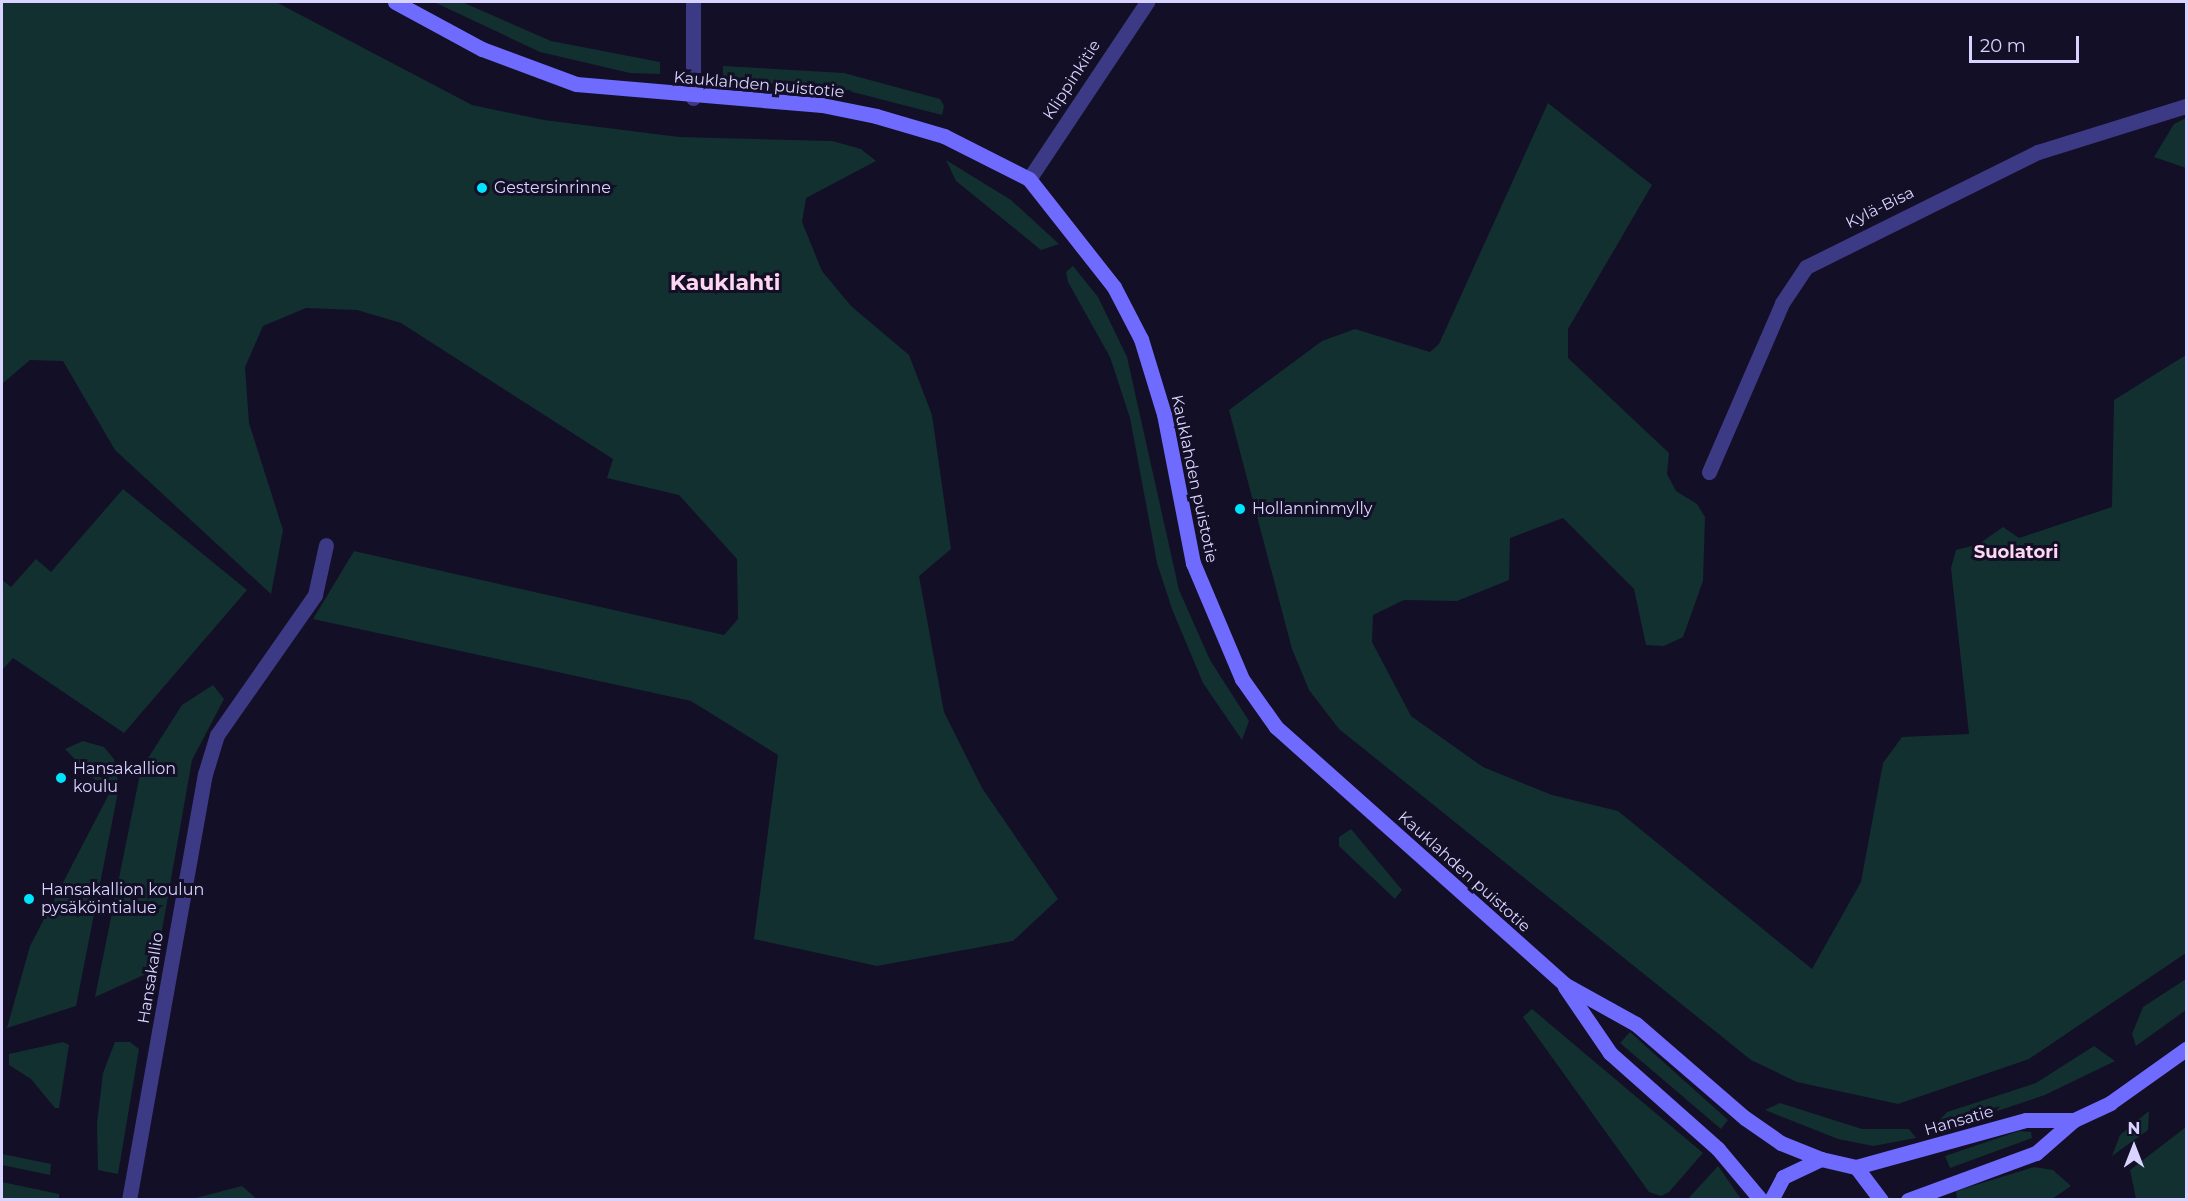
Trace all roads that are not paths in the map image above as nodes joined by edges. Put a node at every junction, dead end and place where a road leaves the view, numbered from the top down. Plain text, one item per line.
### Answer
1 (395, 2) edge
2 (693, 2) edge
3 (1147, 2) edge
4 (693, 98) junction
5 (2187, 106) edge
6 (1029, 179) junction
7 (1709, 472) dead end
8 (326, 545) dead end
9 (1564, 984) junction
10 (2187, 1048) edge
11 (2074, 1120) junction
12 (1821, 1159) junction
13 (1856, 1167) junction
14 (129, 1200) edge
15 (1761, 1200) edge
16 (1771, 1200) edge
17 (1881, 1200) edge
18 (1908, 1200) edge

1 - 4 street, Kauklahden puistotie
2 - 4 street
3 - 6 street, Klippinkitie
4 - 6 street, Kauklahden puistotie
5 - 7 street, Kylä-Bisa
6 - 9 street, Kauklahden puistotie
8 - 14 street, Hansakallio
9 - 12 street, Kauklahden puistotie
9 - 15 street, Kauklahden puistotie
10 - 11 street, Hansatie
11 - 13 street, Hansatie
11 - 18 street, Hansatie
12 - 13 street, Kauklahden puistotie
12 - 16 street
13 - 17 street

